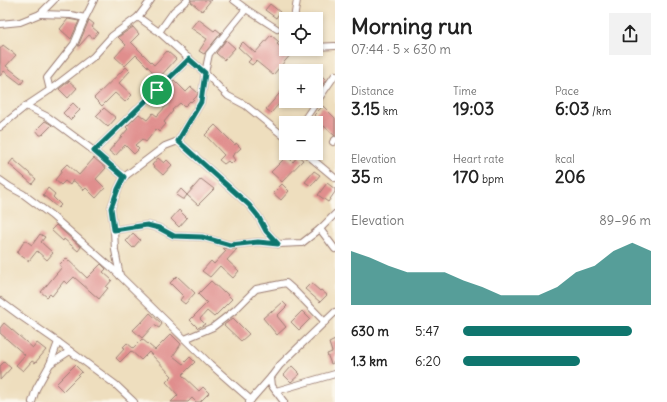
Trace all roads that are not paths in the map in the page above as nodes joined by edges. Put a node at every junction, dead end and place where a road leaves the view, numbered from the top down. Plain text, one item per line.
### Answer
1 (54, 0) edge
2 (94, 0) edge
3 (152, 0) edge
4 (187, 0) edge
5 (234, 0) edge
6 (297, 0) edge
7 (246, 9) junction
8 (295, 12) edge
9 (40, 14) junction
10 (138, 17) junction
11 (84, 18) junction
12 (0, 24) edge
13 (277, 29) dead end
14 (160, 32) junction
15 (323, 46) edge
16 (335, 46) edge
17 (189, 59) junction
18 (205, 73) junction
19 (335, 75) edge
20 (50, 90) junction
21 (26, 106) junction
22 (307, 116) edge
23 (0, 127) edge
24 (279, 132) edge
25 (178, 141) junction
26 (94, 151) junction
27 (313, 160) edge
28 (124, 177) junction
29 (335, 178) edge
30 (0, 180) edge
31 (335, 214) edge
32 (320, 229) junction
33 (114, 230) junction
34 (278, 244) junction
35 (335, 249) edge
36 (120, 276) junction
37 (0, 301) edge
38 (335, 312) edge
39 (325, 322) junction
40 (185, 340) junction
41 (58, 342) junction
42 (70, 351) junction
43 (50, 364) junction
44 (335, 374) edge
45 (271, 377) junction
46 (276, 391) junction
47 (250, 401) edge
48 (32, 402) edge
49 (134, 402) edge
50 (284, 402) edge

1 - 9 street
2 - 11 street
3 - 10 street
4 - 14 street
5 - 7 street
6 - 8 street
7 - 13 street
7 - 18 street
9 - 11 street
9 - 12 street
10 - 14 street
10 - 20 street
11 - 20 street
14 - 17 street
15 - 16 street
17 - 18 street
17 - 26 street
18 - 24 street
18 - 25 street
19 - 22 street
20 - 21 street
21 - 23 street
21 - 26 street
25 - 28 street
25 - 34 street
26 - 28 street
27 - 29 street
28 - 33 street
30 - 36 street
31 - 32 street
32 - 34 street
32 - 35 street
33 - 34 street
33 - 36 street
36 - 40 street
37 - 41 street
38 - 39 street
39 - 40 street
39 - 45 street
40 - 47 street
41 - 42 street
41 - 43 street
42 - 43 street
42 - 49 street
43 - 48 street
44 - 46 street
45 - 46 street
45 - 47 street
46 - 50 street

